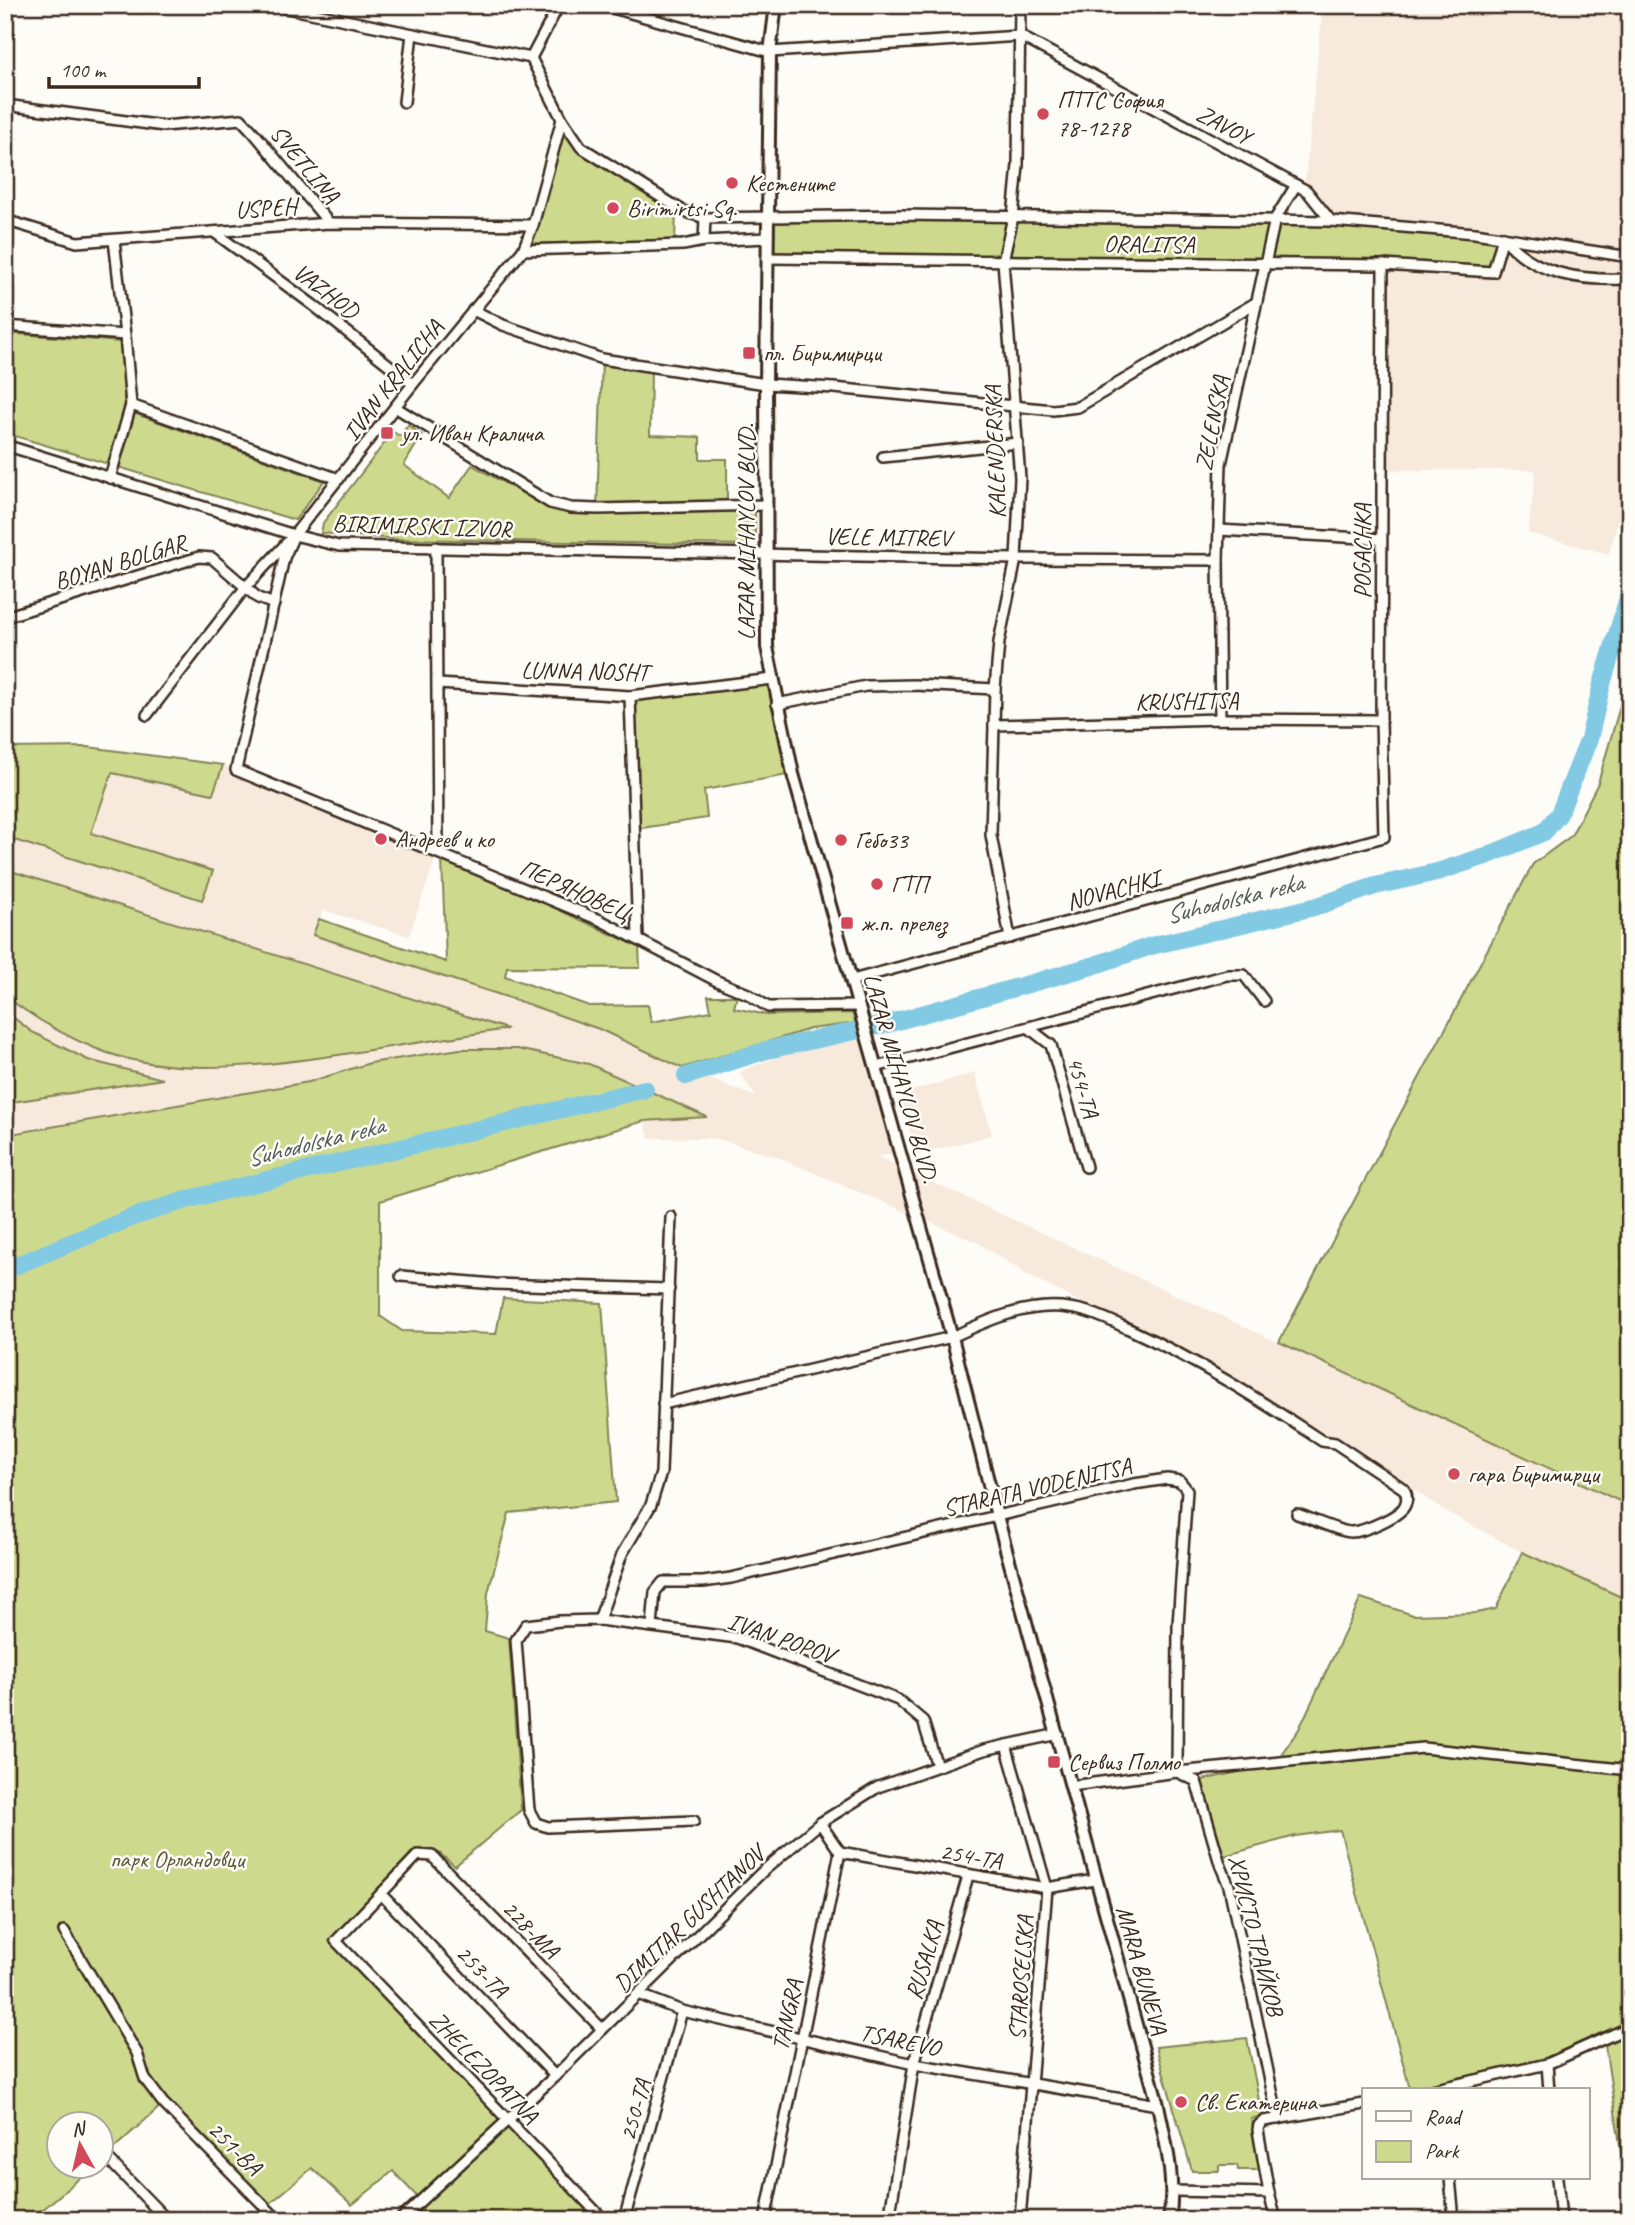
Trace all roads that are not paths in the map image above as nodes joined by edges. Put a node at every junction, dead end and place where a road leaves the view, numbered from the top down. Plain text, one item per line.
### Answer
1 (272, 5) edge
2 (559, 5) edge
3 (603, 5) edge
4 (776, 5) edge
5 (1020, 5) edge
6 (412, 34) junction
7 (1020, 36) junction
8 (770, 52) junction
9 (531, 58) junction
10 (404, 102) dead end
11 (5, 105) edge
12 (562, 119) junction
13 (1296, 185) junction
14 (768, 215) junction
15 (1013, 216) junction
16 (705, 218) junction
17 (1275, 219) junction
18 (5, 220) edge
19 (1331, 221) junction
20 (328, 223) junction
21 (533, 225) junction
22 (214, 232) junction
23 (1503, 237) junction
24 (767, 238) junction
25 (114, 240) junction
26 (704, 241) junction
27 (523, 250) junction
28 (1630, 257) edge
29 (767, 258) junction
30 (1003, 261) junction
31 (1266, 265) junction
32 (1383, 265) junction
33 (1630, 279) edge
34 (1257, 302) junction
35 (473, 310) junction
36 (5, 326) edge
37 (125, 335) junction
38 (413, 384) junction
39 (766, 384) junction
40 (131, 405) junction
41 (1014, 406) junction
42 (395, 407) junction
43 (1018, 443) junction
44 (5, 445) edge
45 (883, 457) dead end
46 (110, 478) junction
47 (339, 479) junction
48 (767, 505) junction
49 (1219, 530) junction
50 (294, 536) junction
51 (1381, 539) junction
52 (436, 547) junction
53 (768, 553) junction
54 (1016, 559) junction
55 (1218, 560) junction
56 (245, 588) junction
57 (274, 604) junction
58 (5, 617) edge
59 (773, 679) junction
60 (438, 684) junction
61 (995, 689) junction
62 (630, 696) junction
63 (777, 704) junction
64 (147, 715) dead end
65 (1220, 719) junction
66 (1381, 720) junction
67 (994, 725) junction
68 (236, 770) joint
69 (1384, 837) joint
70 (438, 851) junction
71 (1010, 938) junction
72 (638, 939) junction
73 (852, 980) junction
74 (1264, 1001) dead end
75 (860, 1009) junction
76 (1029, 1028) junction
77 (876, 1067) junction
78 (1086, 1167) dead end
79 (671, 1217) dead end
80 (401, 1276) dead end
81 (669, 1289) junction
82 (952, 1337) junction
83 (663, 1404) junction
84 (1297, 1514) dead end
85 (997, 1516) junction
86 (599, 1620) junction
87 (652, 1626) junction
88 (1058, 1734) junction
89 (1006, 1745) junction
90 (937, 1766) junction
91 (1630, 1770) edge
92 (1177, 1772) junction
93 (1071, 1786) junction
94 (694, 1821) dead end
95 (820, 1823) junction
96 (840, 1852) junction
97 (968, 1876) junction
98 (1095, 1880) junction
99 (1047, 1888) junction
100 (381, 1894) junction
101 (64, 1931) dead end
102 (638, 1994) junction
103 (682, 2011) junction
104 (1630, 2027) edge
105 (602, 2029) junction
106 (802, 2038) junction
107 (914, 2064) junction
108 (1546, 2064) junction
109 (555, 2076) junction
110 (1032, 2085) junction
111 (1442, 2088) edge
112 (1549, 2088) edge
113 (1362, 2104) edge
114 (1158, 2105) junction
115 (1278, 2119) junction
116 (508, 2121) junction
117 (116, 2167) edge
118 (1450, 2180) edge
119 (1557, 2180) edge
120 (1173, 2191) junction
121 (1269, 2193) junction
122 (167, 2220) edge
123 (278, 2220) edge
124 (400, 2220) edge
125 (604, 2220) edge
126 (624, 2220) edge
127 (765, 2220) edge
128 (889, 2220) edge
129 (1020, 2220) edge
130 (1169, 2220) edge
131 (1276, 2220) edge
132 (1454, 2220) edge
133 (1561, 2220) edge

1 - 6 street
2 - 9 street
3 - 8 street
4 - 8 street, LAZAR MIHAYLOV BLVD.
5 - 7 street, KALENDERSKA
6 - 9 street
6 - 10 street
7 - 8 street
7 - 13 street, ZAVOY
7 - 15 street, KALENDERSKA
8 - 14 street, LAZAR MIHAYLOV BLVD.
9 - 12 street
11 - 20 street, SVETLINA
12 - 16 street
12 - 21 street, IVAN KRALICHA
13 - 17 street, ZELENSKA
13 - 19 street, ZAVOY
14 - 15 street, ORALITSA
14 - 16 street, ORALITSA
14 - 24 street, LAZAR MIHAYLOV BLVD.
15 - 17 street, ORALITSA
15 - 30 street, KALENDERSKA
16 - 26 street
17 - 19 street, ORALITSA
17 - 31 street, ZELENSKA
18 - 25 street, USPEH
19 - 23 street, ORALITSA
20 - 21 street, USPEH
20 - 22 street, USPEH
21 - 27 street, IVAN KRALICHA
22 - 25 street, USPEH
22 - 38 street, VAZHOD
23 - 28 street, ORALITSA
23 - 32 street, ORALITSA
23 - 33 street
24 - 26 street
24 - 29 street, LAZAR MIHAYLOV BLVD.
25 - 37 street
26 - 27 street
27 - 35 street, IVAN KRALICHA
29 - 30 street, ORALITSA
29 - 39 street, LAZAR MIHAYLOV BLVD.
30 - 31 street, ORALITSA
30 - 41 street, KALENDERSKA
31 - 32 street, ORALITSA
31 - 34 street, ZELENSKA
32 - 51 street, POGACHKA
34 - 41 street
34 - 49 street, ZELENSKA
35 - 38 street, IVAN KRALICHA
35 - 39 street
36 - 37 street
37 - 40 street
38 - 42 street, IVAN KRALICHA
39 - 41 street
39 - 48 street, LAZAR MIHAYLOV BLVD.
40 - 46 street
40 - 47 street, BIRIMIRSKI IZVOR
41 - 43 street, KALENDERSKA
42 - 47 street, IVAN KRALICHA
42 - 48 street, BIRIMIRSKI IZVOR
43 - 45 street
43 - 54 street, KALENDERSKA
44 - 46 street, BIRIMIRSKI IZVOR
46 - 50 street, BIRIMIRSKI IZVOR
47 - 50 street, IVAN KRALICHA
48 - 53 street, LAZAR MIHAYLOV BLVD.
49 - 51 street
49 - 55 street, ZELENSKA
50 - 52 street, BIRIMIRSKI IZVOR
50 - 56 street, IVAN KRALICHA
50 - 57 street, IVAN KRALICHA
51 - 66 street, POGACHKA
52 - 53 street, BIRIMIRSKI IZVOR
52 - 60 street
53 - 54 street, VELE MITREV
53 - 59 street, LAZAR MIHAYLOV BLVD.
54 - 55 street, VELE MITREV
54 - 61 street, KALENDERSKA
55 - 65 street, ZELENSKA
56 - 57 street, BOYAN BOLGAR
56 - 58 street, BOYAN BOLGAR
56 - 64 street, IVAN KRALICHA
57 - 68 street, IVAN KRALICHA
59 - 62 street, LUNNA NOSHT
59 - 63 street, LAZAR MIHAYLOV BLVD.
60 - 62 street, LUNNA NOSHT
60 - 70 street
61 - 63 street
61 - 67 street, KALENDERSKA
62 - 72 street
63 - 73 street, LAZAR MIHAYLOV BLVD.
65 - 66 street, KRUSHITSA
65 - 67 street, KRUSHITSA
66 - 69 street, POGACHKA
67 - 71 street, KALENDERSKA
68 - 70 street, ПЕРЯНОВЕЦ
69 - 71 street, NOVACHKI
70 - 72 street, ПЕРЯНОВЕЦ
71 - 73 street, NOVACHKI
72 - 75 street, ПЕРЯНОВЕЦ
73 - 75 street, LAZAR MIHAYLOV BLVD.
74 - 76 street
75 - 77 street, LAZAR MIHAYLOV BLVD.
76 - 77 street
76 - 78 street, 454-ТА
77 - 82 street, LAZAR MIHAYLOV BLVD.
79 - 81 street
80 - 81 street
81 - 83 street
82 - 83 street
82 - 84 street
82 - 85 street, LAZAR MIHAYLOV BLVD.
83 - 86 street
85 - 87 street, STARATA VODENITSA
85 - 88 street, LAZAR MIHAYLOV BLVD.
85 - 92 street, STARATA VODENITSA
86 - 87 street, IVAN POPOV
86 - 94 street, IVAN POPOV
87 - 90 street, IVAN POPOV
88 - 89 street, DIMITAR GUSHTANOV
88 - 93 street, MARA BUNEVA
89 - 90 street, DIMITAR GUSHTANOV
89 - 99 street, STAROSELSKA
90 - 95 street, DIMITAR GUSHTANOV
91 - 92 street
92 - 93 street
92 - 115 street, ХРИСТО ТРАЙКОВ
93 - 98 street, MARA BUNEVA
95 - 96 street
95 - 102 street, DIMITAR GUSHTANOV
96 - 97 street, 254-ТА
96 - 106 street, TANGRA
97 - 99 street, 254-ТА
97 - 107 street, RUSALKA
98 - 99 street, 254-ТА
98 - 114 street, MARA BUNEVA
99 - 110 street, STAROSELSKA
100 - 105 street, 228-МА
100 - 109 street, 253-ТА
100 - 116 street, ZHELEZOPATNA
101 - 123 street, 251-ВА
102 - 103 street, TSAREVO
102 - 105 street, DIMITAR GUSHTANOV
103 - 106 street, TSAREVO
103 - 126 street, 250-ТА
104 - 108 street
105 - 109 street, DIMITAR GUSHTANOV
106 - 107 street, TSAREVO
106 - 127 street, TANGRA
107 - 110 street, TSAREVO
107 - 128 street, RUSALKA
108 - 111 street
108 - 112 street
109 - 116 street, DIMITAR GUSHTANOV
110 - 114 street, TSAREVO
110 - 129 street, STAROSELSKA
113 - 115 street
114 - 120 street, MARA BUNEVA
115 - 121 street
116 - 124 street, DIMITAR GUSHTANOV
116 - 125 street, ZHELEZOPATNA
117 - 122 street
118 - 132 street
119 - 133 street
120 - 121 street
120 - 130 street, MARA BUNEVA
121 - 131 street

